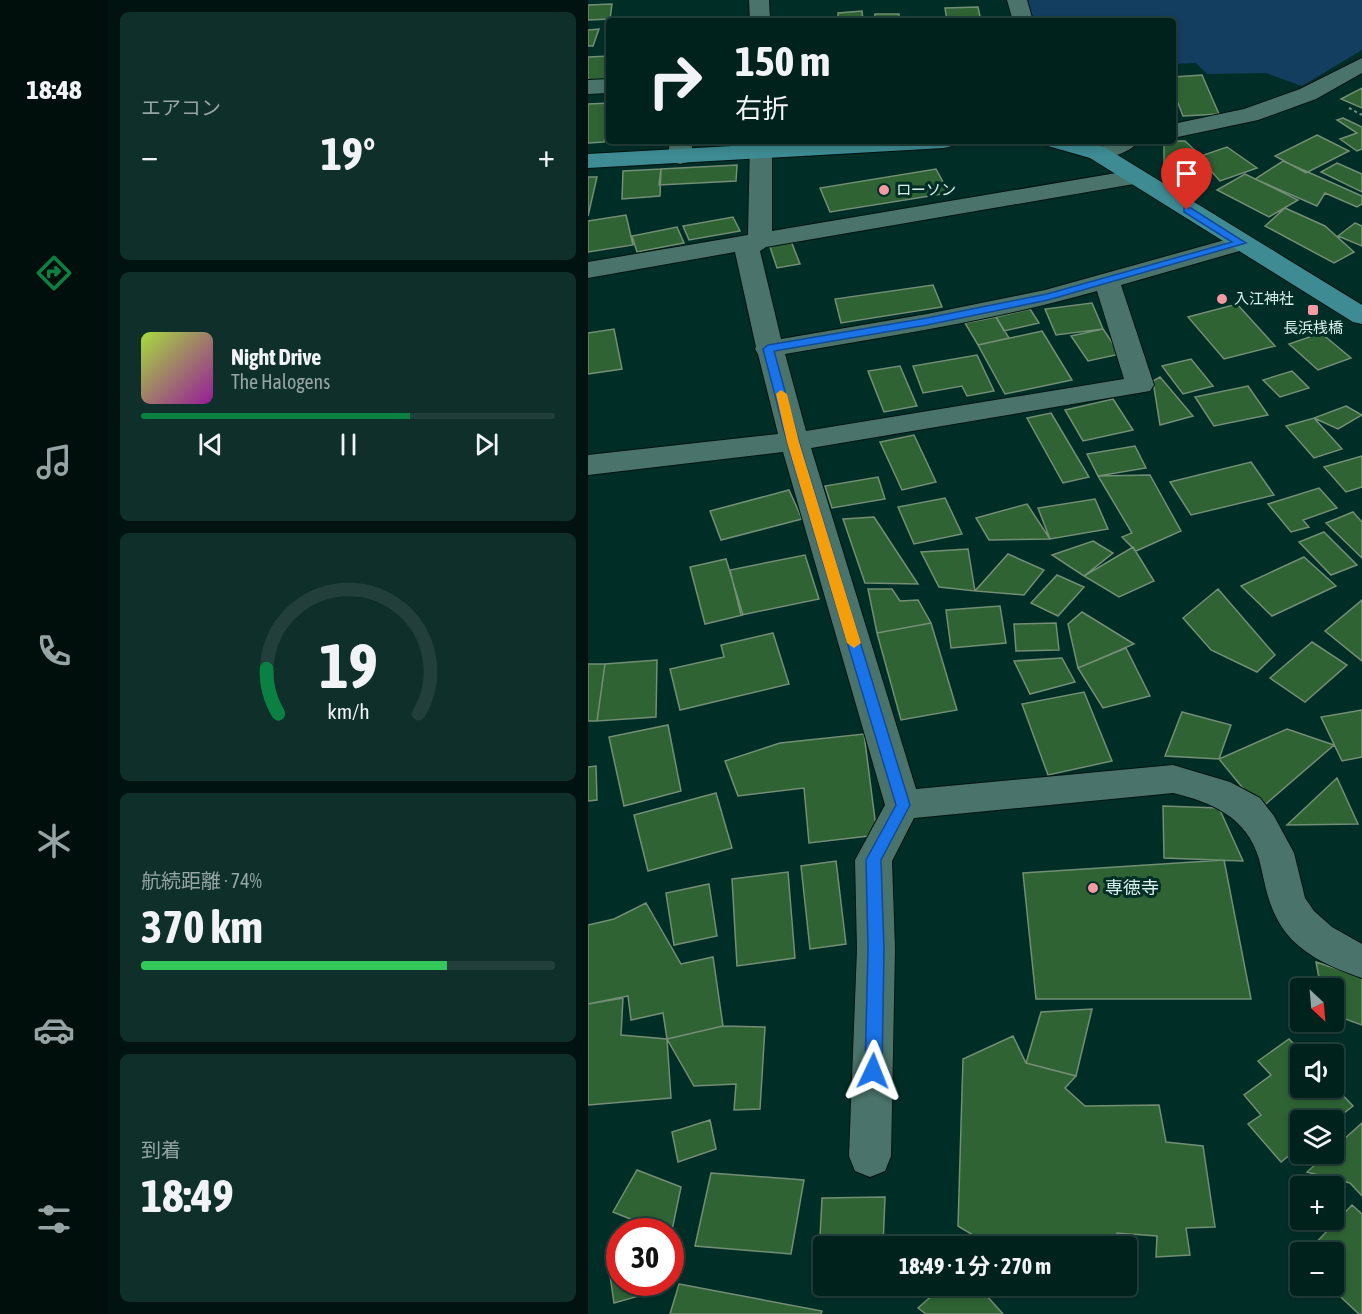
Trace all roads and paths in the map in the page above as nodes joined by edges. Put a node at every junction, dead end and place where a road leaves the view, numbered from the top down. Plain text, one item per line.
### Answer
1 (759, 0) edge
2 (774, 0) edge
3 (1017, 0) edge
4 (760, 18) edge
5 (1022, 18) edge
6 (1362, 64) edge
7 (606, 86) edge
8 (588, 87) edge
9 (1176, 130) edge
10 (852, 144) edge
11 (1066, 144) edge
12 (1120, 144) edge
13 (761, 147) edge
14 (681, 149) edge
15 (1098, 153) junction
16 (588, 161) edge
17 (1134, 177) junction
18 (760, 240) junction
19 (1241, 243) junction
20 (588, 270) edge
21 (1107, 281) junction
22 (1362, 316) edge
23 (768, 349) junction
24 (793, 442) junction
25 (588, 465) edge
26 (904, 803) junction
27 (1362, 961) edge
28 (870, 1156) dead end

1 - 2 street
1 - 4 street
3 - 5 street
6 - 9 street
7 - 8 street
10 - 13 main road
11 - 15 main road
12 - 15 street
13 - 14 main road
13 - 18 street
14 - 16 main road
15 - 17 main road
17 - 18 street
17 - 19 main road
18 - 20 street
18 - 23 street
19 - 21 street
19 - 22 main road
21 - 23 street
21 - 24 street
23 - 24 street
24 - 25 street
24 - 26 street
26 - 27 street
26 - 28 street

